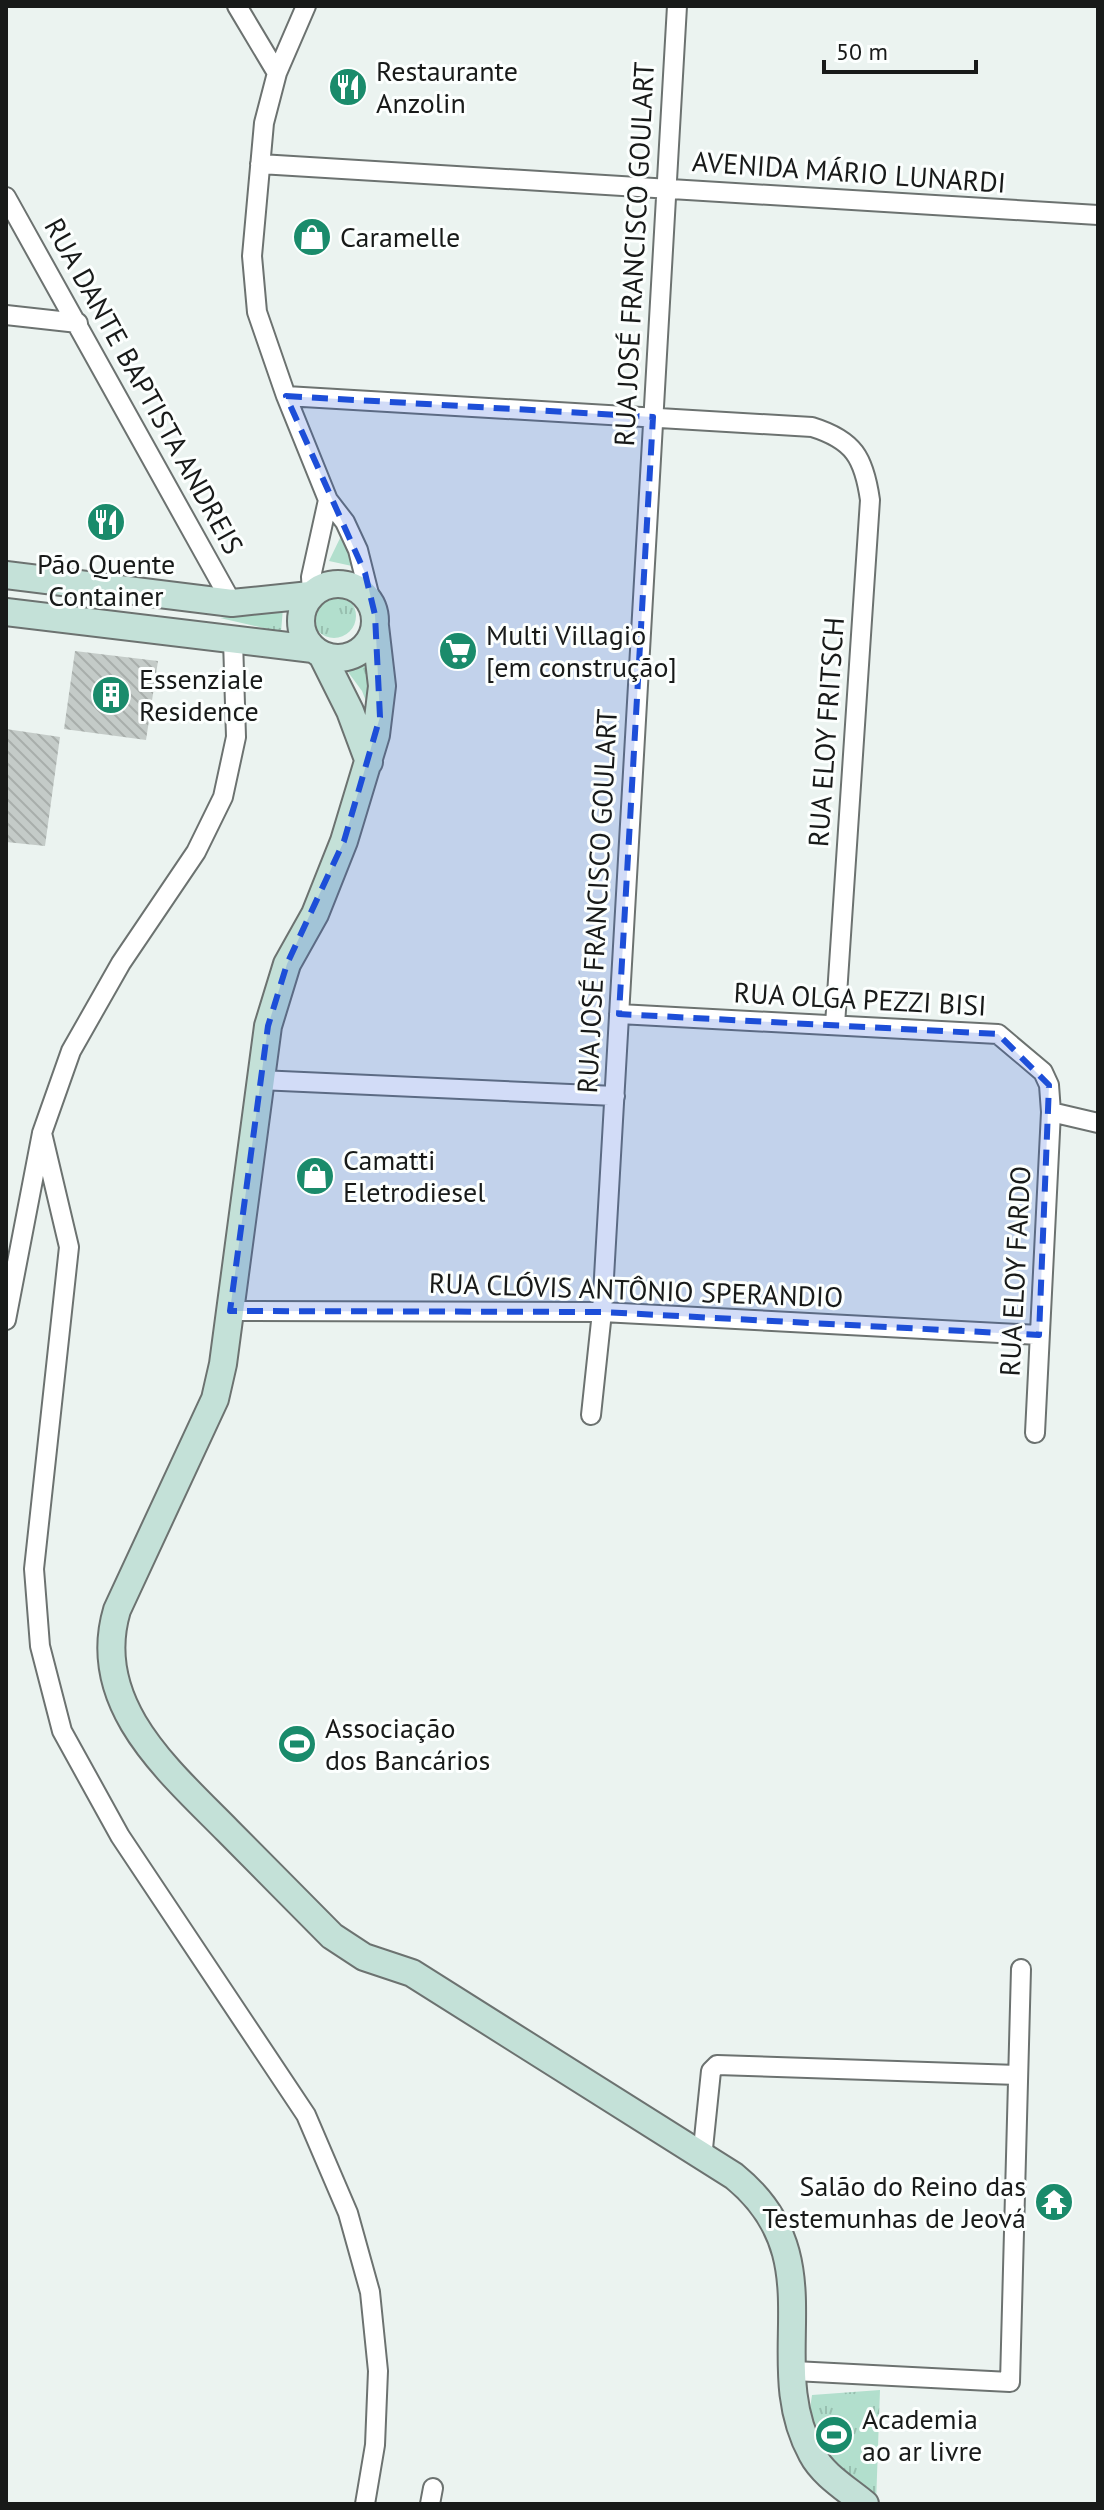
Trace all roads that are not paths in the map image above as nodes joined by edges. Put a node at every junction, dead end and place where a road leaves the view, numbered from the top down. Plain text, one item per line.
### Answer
1 (237, 6) edge
2 (306, 6) edge
3 (677, 6) edge
4 (277, 73) junction
5 (260, 164) junction
6 (664, 189) junction
7 (6, 197) edge
8 (1098, 215) edge
9 (6, 315) edge
10 (78, 323) junction
11 (286, 396) junction
12 (653, 417) junction
13 (328, 500) junction
14 (6, 575) edge
15 (46, 580) junction
16 (311, 594) junction
17 (232, 603) junction
18 (6, 612) edge
19 (373, 614) junction
20 (43, 617) junction
21 (233, 640) junction
22 (318, 652) junction
23 (369, 762) junction
24 (619, 1014) junction
25 (835, 1025) junction
26 (259, 1080) junction
27 (615, 1096) junction
28 (1051, 1112) junction
29 (1098, 1123) edge
30 (42, 1133) junction
31 (230, 1311) junction
32 (602, 1312) junction
33 (6, 1320) edge
34 (1039, 1335) junction
35 (591, 1415) dead end
36 (1035, 1433) dead end
37 (1021, 1969) dead end
38 (1018, 2075) junction
39 (702, 2158) junction
40 (794, 2371) junction
41 (365, 2504) edge
42 (865, 2504) edge

1 - 4 street
2 - 4 street
3 - 6 street, RUA JOSÉ FRANCISCO GOULART
4 - 5 street
5 - 6 street, AVENIDA MÁRIO LUNARDI
5 - 11 street
6 - 8 street, AVENIDA MÁRIO LUNARDI
6 - 12 street, RUA JOSÉ FRANCISCO GOULART
7 - 10 street, RUA DANTE BAPTISTA ANDREIS
9 - 10 street
10 - 17 street, RUA DANTE BAPTISTA ANDREIS
11 - 12 street
11 - 13 street
12 - 24 street, RUA JOSÉ FRANCISCO GOULART
12 - 25 street, RUA ELOY FRITSCH
13 - 16 street
13 - 19 street
14 - 15 main road
15 - 17 main road
15 - 20 main road
16 - 17 main road
16 - 19 main road
16 - 22 main road
18 - 20 main road
19 - 22 main road
19 - 23 main road
20 - 21 main road
21 - 22 main road
21 - 30 street
22 - 23 main road
23 - 26 main road
24 - 25 street, RUA OLGA PEZZI BISI
24 - 27 street, RUA JOSÉ FRANCISCO GOULART
25 - 28 street, RUA OLGA PEZZI BISI
26 - 27 street
26 - 31 main road
27 - 32 street, RUA JOSÉ FRANCISCO GOULART
28 - 29 street
28 - 34 street, RUA ELOY FARDO
30 - 33 street
30 - 41 street
31 - 32 street, RUA CLÓVIS ANTÔNIO SPERANDIO
31 - 39 main road
32 - 34 street, RUA CLÓVIS ANTÔNIO SPERANDIO
32 - 35 street, RUA JOSÉ FRANCISCO GOULART
34 - 36 street, RUA ELOY FARDO
37 - 38 street
38 - 39 street
38 - 40 street
39 - 40 main road
40 - 42 main road

